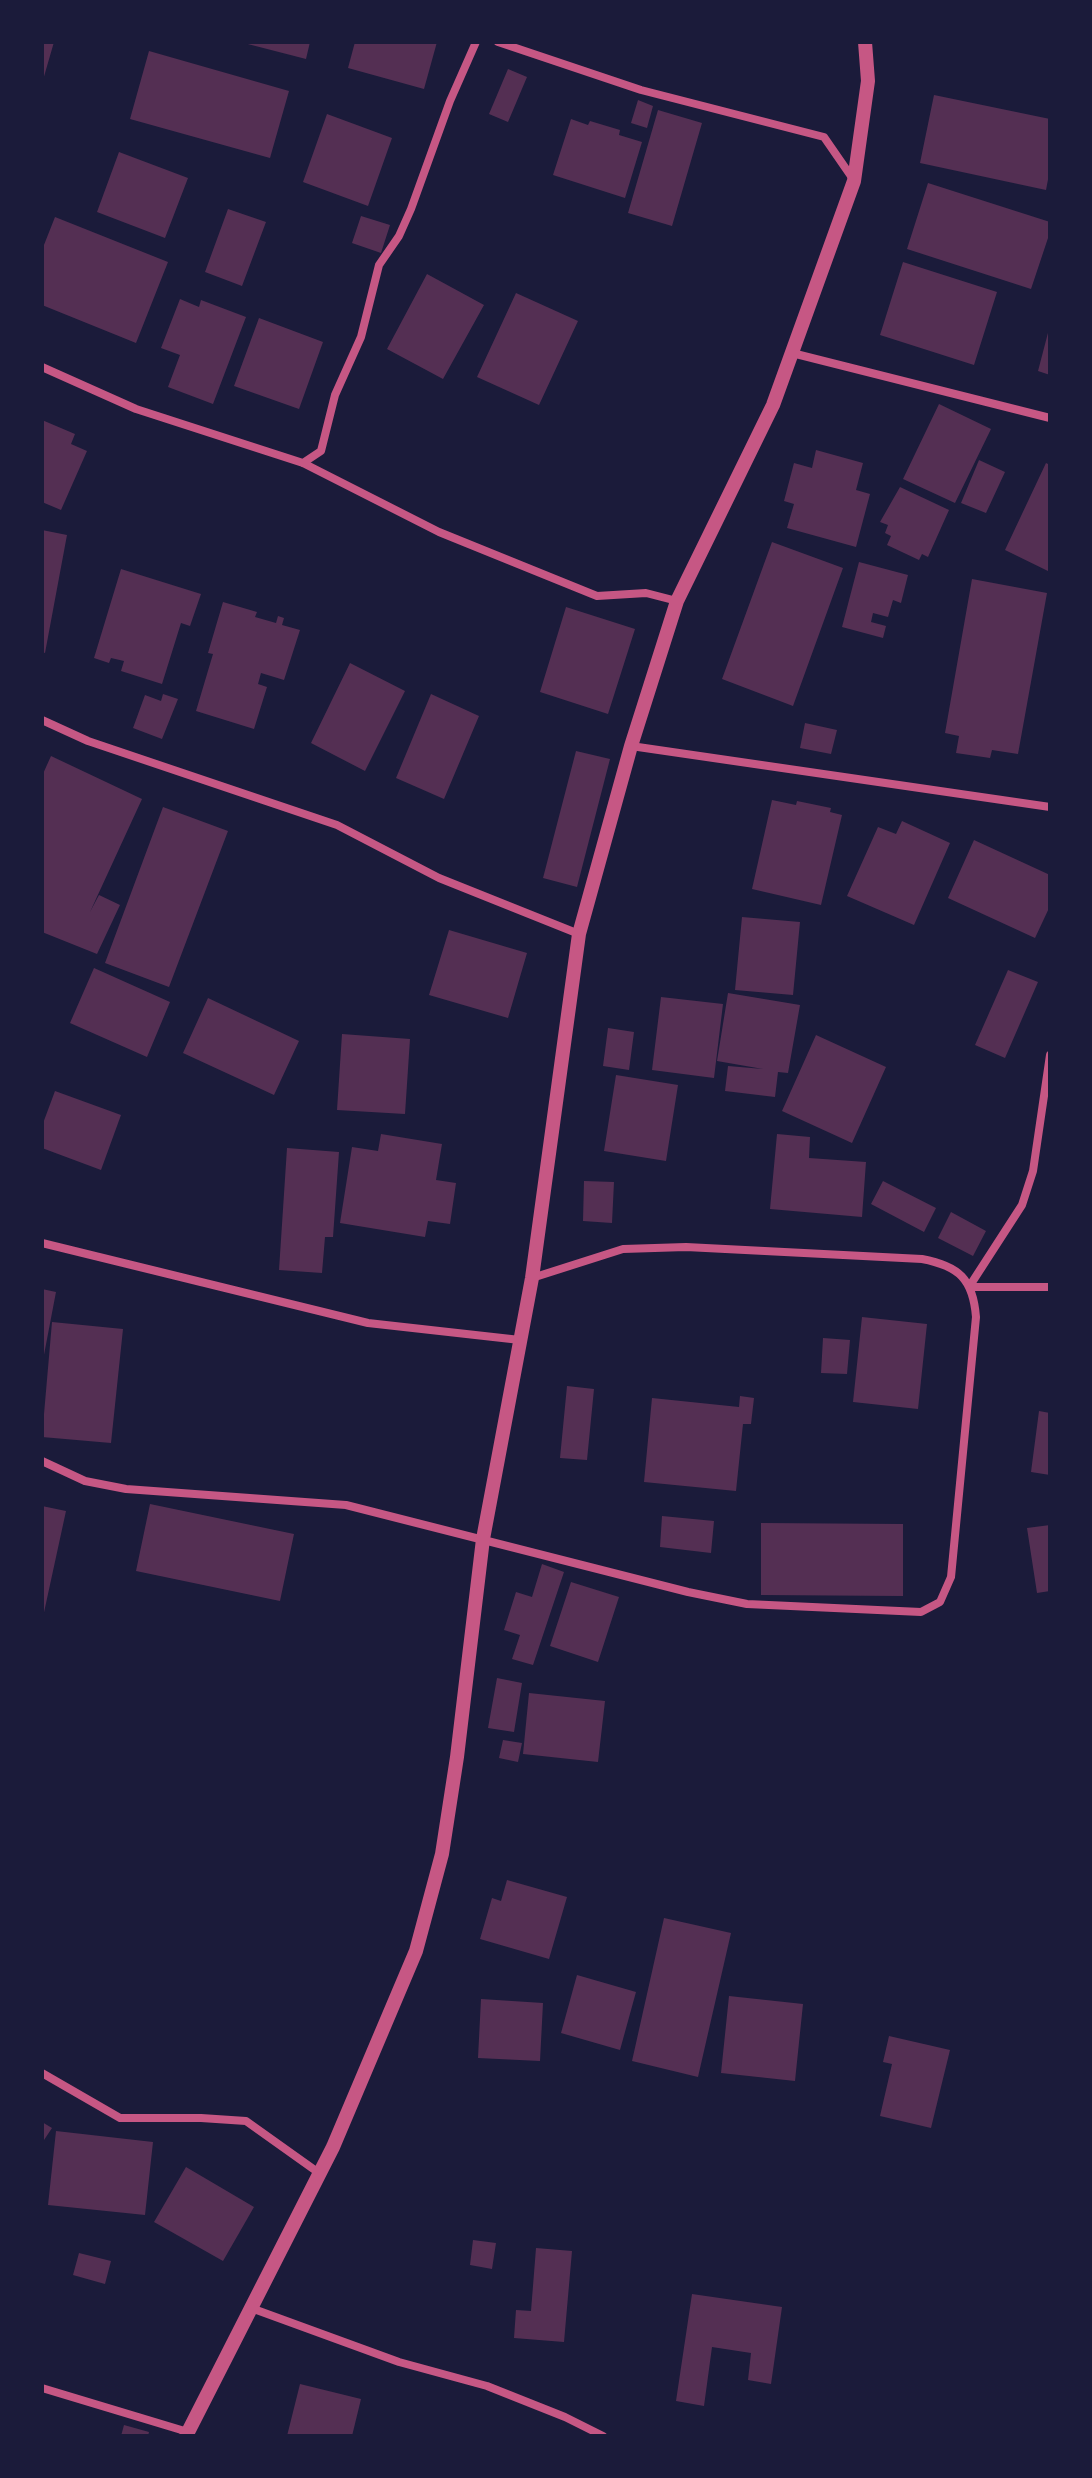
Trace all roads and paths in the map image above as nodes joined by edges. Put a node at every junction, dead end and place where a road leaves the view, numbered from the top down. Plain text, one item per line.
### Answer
1 (476, 42) edge
2 (498, 42) edge
3 (865, 42) edge
4 (854, 181) junction
5 (792, 353) junction
6 (42, 367) edge
7 (1050, 418) edge
8 (303, 463) junction
9 (677, 601) junction
10 (42, 720) edge
11 (631, 746) junction
12 (1050, 807) edge
13 (579, 934) junction
14 (1050, 1055) edge
15 (42, 1243) edge
16 (532, 1278) junction
17 (969, 1287) junction
18 (1050, 1287) edge
19 (520, 1340) junction
20 (42, 1461) edge
21 (483, 1539) junction
22 (42, 2073) edge
23 (319, 2173) junction
24 (251, 2308) junction
25 (42, 2388) edge
26 (187, 2434) edge
27 (603, 2436) edge

1 - 8 street
2 - 4 street
3 - 4 street
4 - 5 street
5 - 7 street
5 - 9 street
6 - 8 street
8 - 9 street
9 - 11 street
10 - 13 street
11 - 12 street
11 - 13 street
13 - 16 street
14 - 17 street
15 - 19 street
16 - 17 street
16 - 19 street
17 - 18 street
17 - 21 street
19 - 21 street
20 - 21 street
21 - 23 street
22 - 23 street
23 - 24 street
24 - 26 street
24 - 27 street
25 - 26 street

